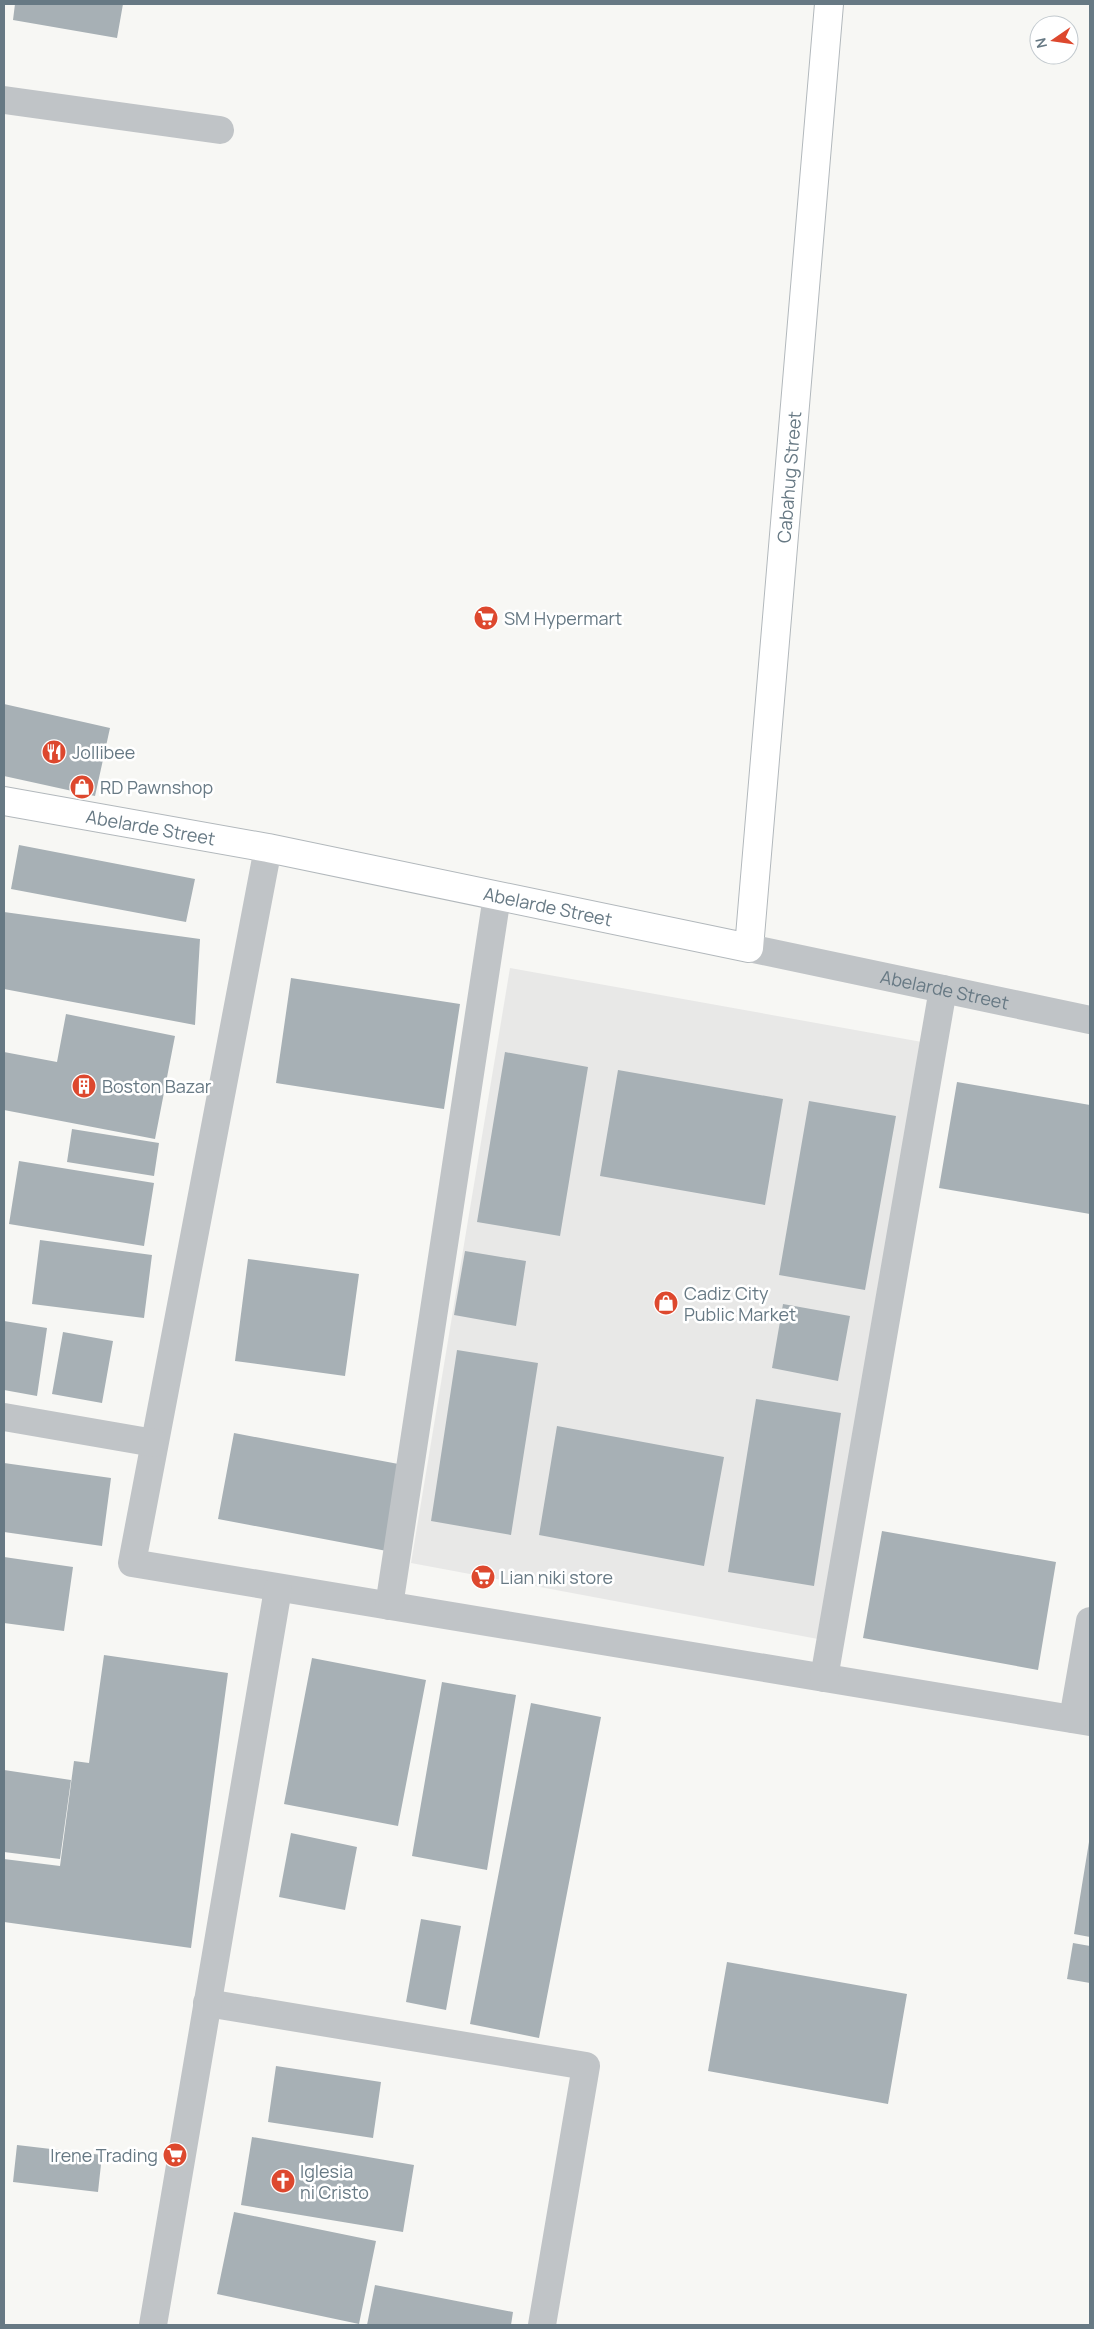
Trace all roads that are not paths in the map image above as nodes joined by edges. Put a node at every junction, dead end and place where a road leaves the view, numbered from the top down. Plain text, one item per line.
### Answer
1 (829, 4) edge
2 (4, 100) edge
3 (220, 130) dead end
4 (4, 802) edge
5 (268, 848) junction
6 (497, 896) junction
7 (749, 948) junction
8 (943, 989) junction
9 (1090, 1020) edge
10 (4, 1417) edge
11 (154, 1443) junction
12 (278, 1589) junction
13 (390, 1606) junction
14 (1090, 1622) edge
15 (824, 1678) junction
16 (1081, 1721) edge
17 (207, 2003) junction
18 (153, 2325) edge
19 (542, 2325) edge

1 - 7 main road, Cabahug Street
2 - 3 street
4 - 5 main road, Abelarde Street
5 - 6 main road, Abelarde Street
5 - 11 street
6 - 7 main road, Abelarde Street
6 - 13 street
7 - 8 street, Abelarde Street
8 - 9 street, Abelarde Street
8 - 15 street
10 - 11 street
11 - 12 street
12 - 13 street
12 - 17 street
13 - 15 street
14 - 16 street
15 - 16 street
17 - 18 street
17 - 19 street

